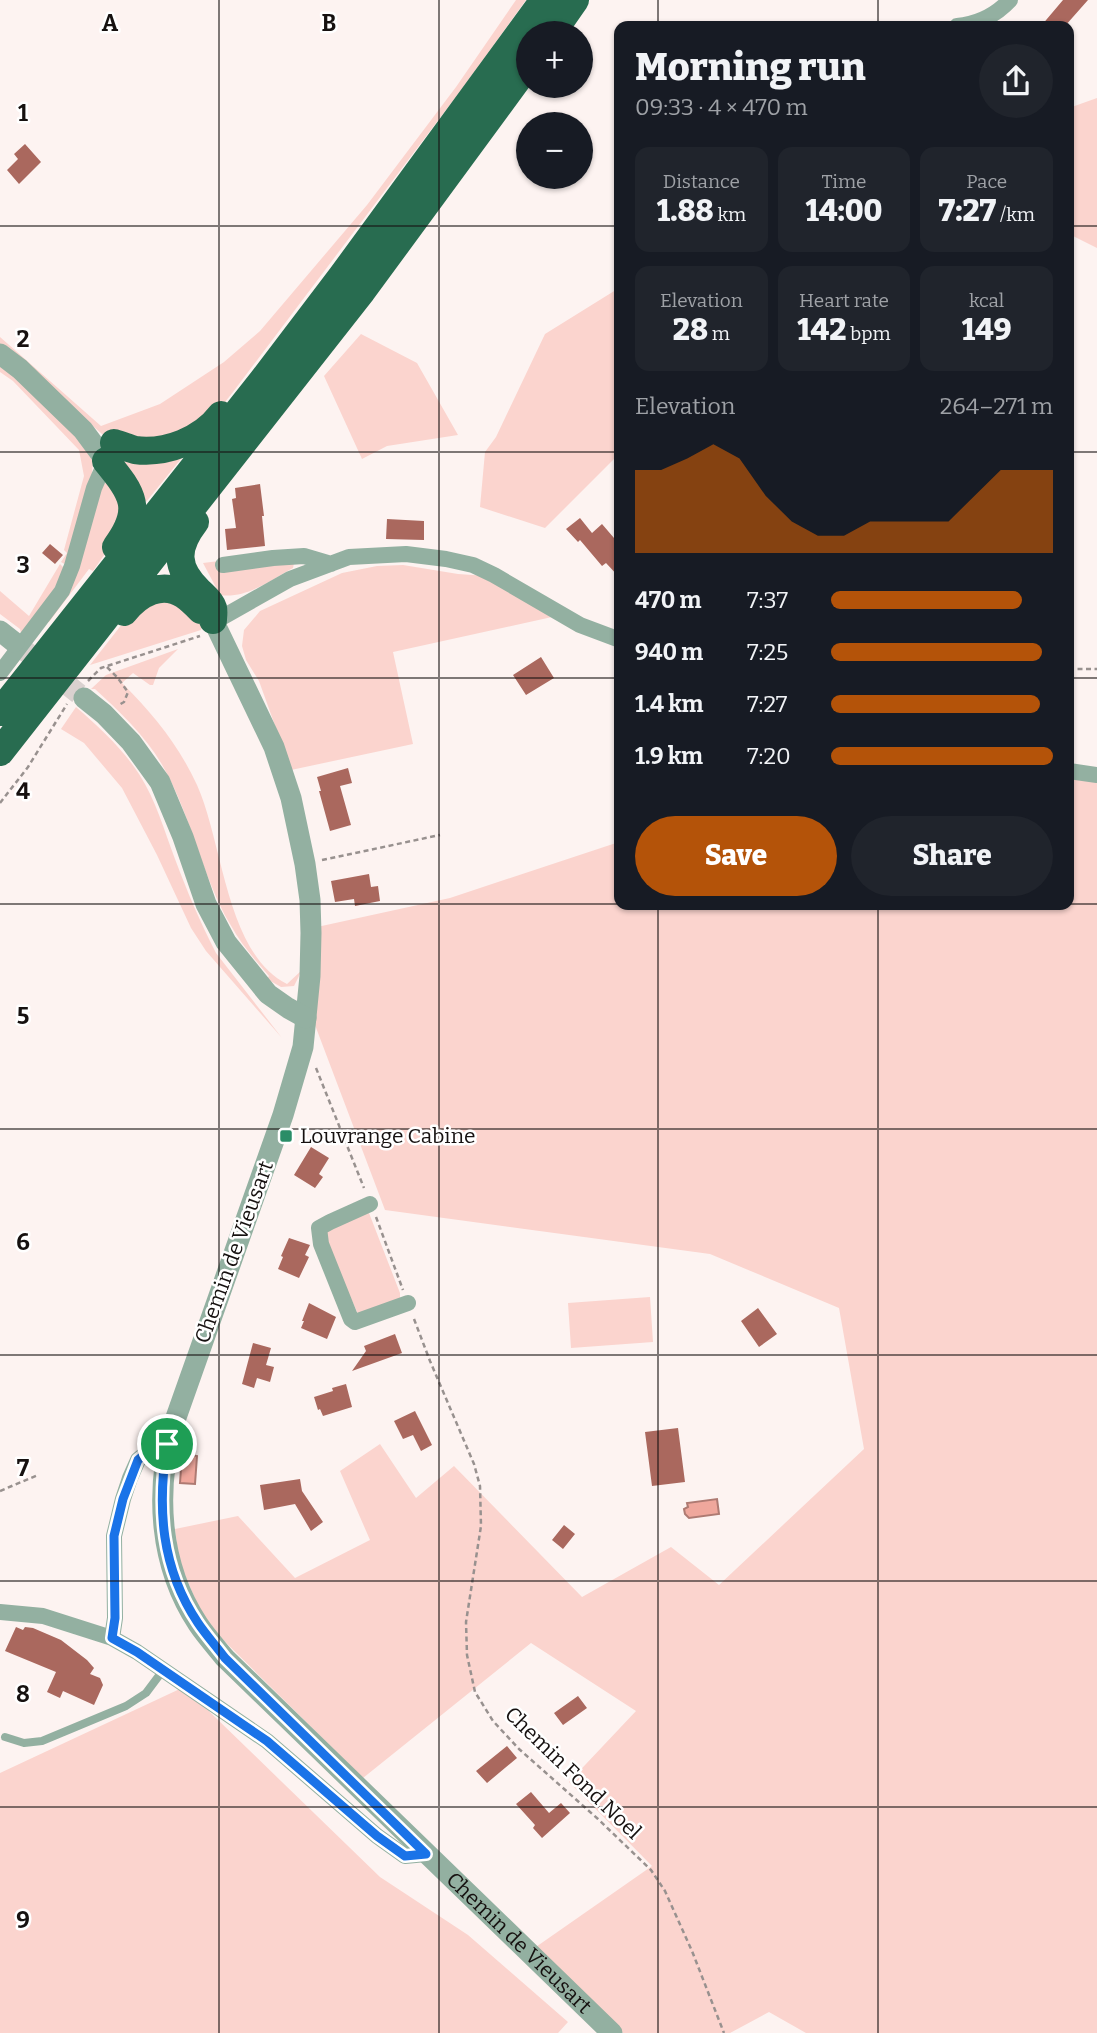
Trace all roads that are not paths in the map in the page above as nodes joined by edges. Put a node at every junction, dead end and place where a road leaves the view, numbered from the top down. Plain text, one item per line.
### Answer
1 (544, 0) edge
2 (575, 0) edge
3 (1010, 0) edge
4 (560, 21) edge
5 (981, 21) edge
6 (516, 82) edge
7 (0, 354) edge
8 (263, 380) junction
9 (110, 452) junction
10 (218, 476) junction
11 (331, 564) junction
12 (223, 565) dead end
13 (105, 579) junction
14 (214, 624) junction
15 (97, 631) junction
16 (614, 638) edge
17 (0, 673) edge
18 (84, 698) tunnel mouth
19 (0, 712) edge
20 (0, 752) edge
21 (1074, 772) edge
22 (1097, 775) edge
23 (306, 1018) junction
24 (370, 1204) dead end
25 (408, 1303) dead end
26 (167, 1444) junction
27 (0, 1612) edge
28 (112, 1638) junction
29 (164, 1669) junction
30 (5, 1737) dead end
31 (426, 1854) junction
32 (612, 2033) edge

1 - 8 highway
2 - 4 highway
3 - 5 street
6 - 10 highway
7 - 9 street
8 - 9 highway
8 - 13 highway
9 - 13 highway
9 - 17 street
10 - 14 highway
10 - 15 highway
11 - 12 street
11 - 14 street
11 - 16 street
13 - 19 highway
14 - 15 highway
14 - 23 street, Chemin de Vieusart
15 - 20 highway
18 - 23 street
21 - 22 street
23 - 26 street, Chemin de Vieusart
24 - 25 street
26 - 28 street
26 - 31 street, Chemin de Vieusart
27 - 28 street
28 - 29 street
29 - 30 lane
29 - 31 street
31 - 32 street, Chemin de Vieusart

